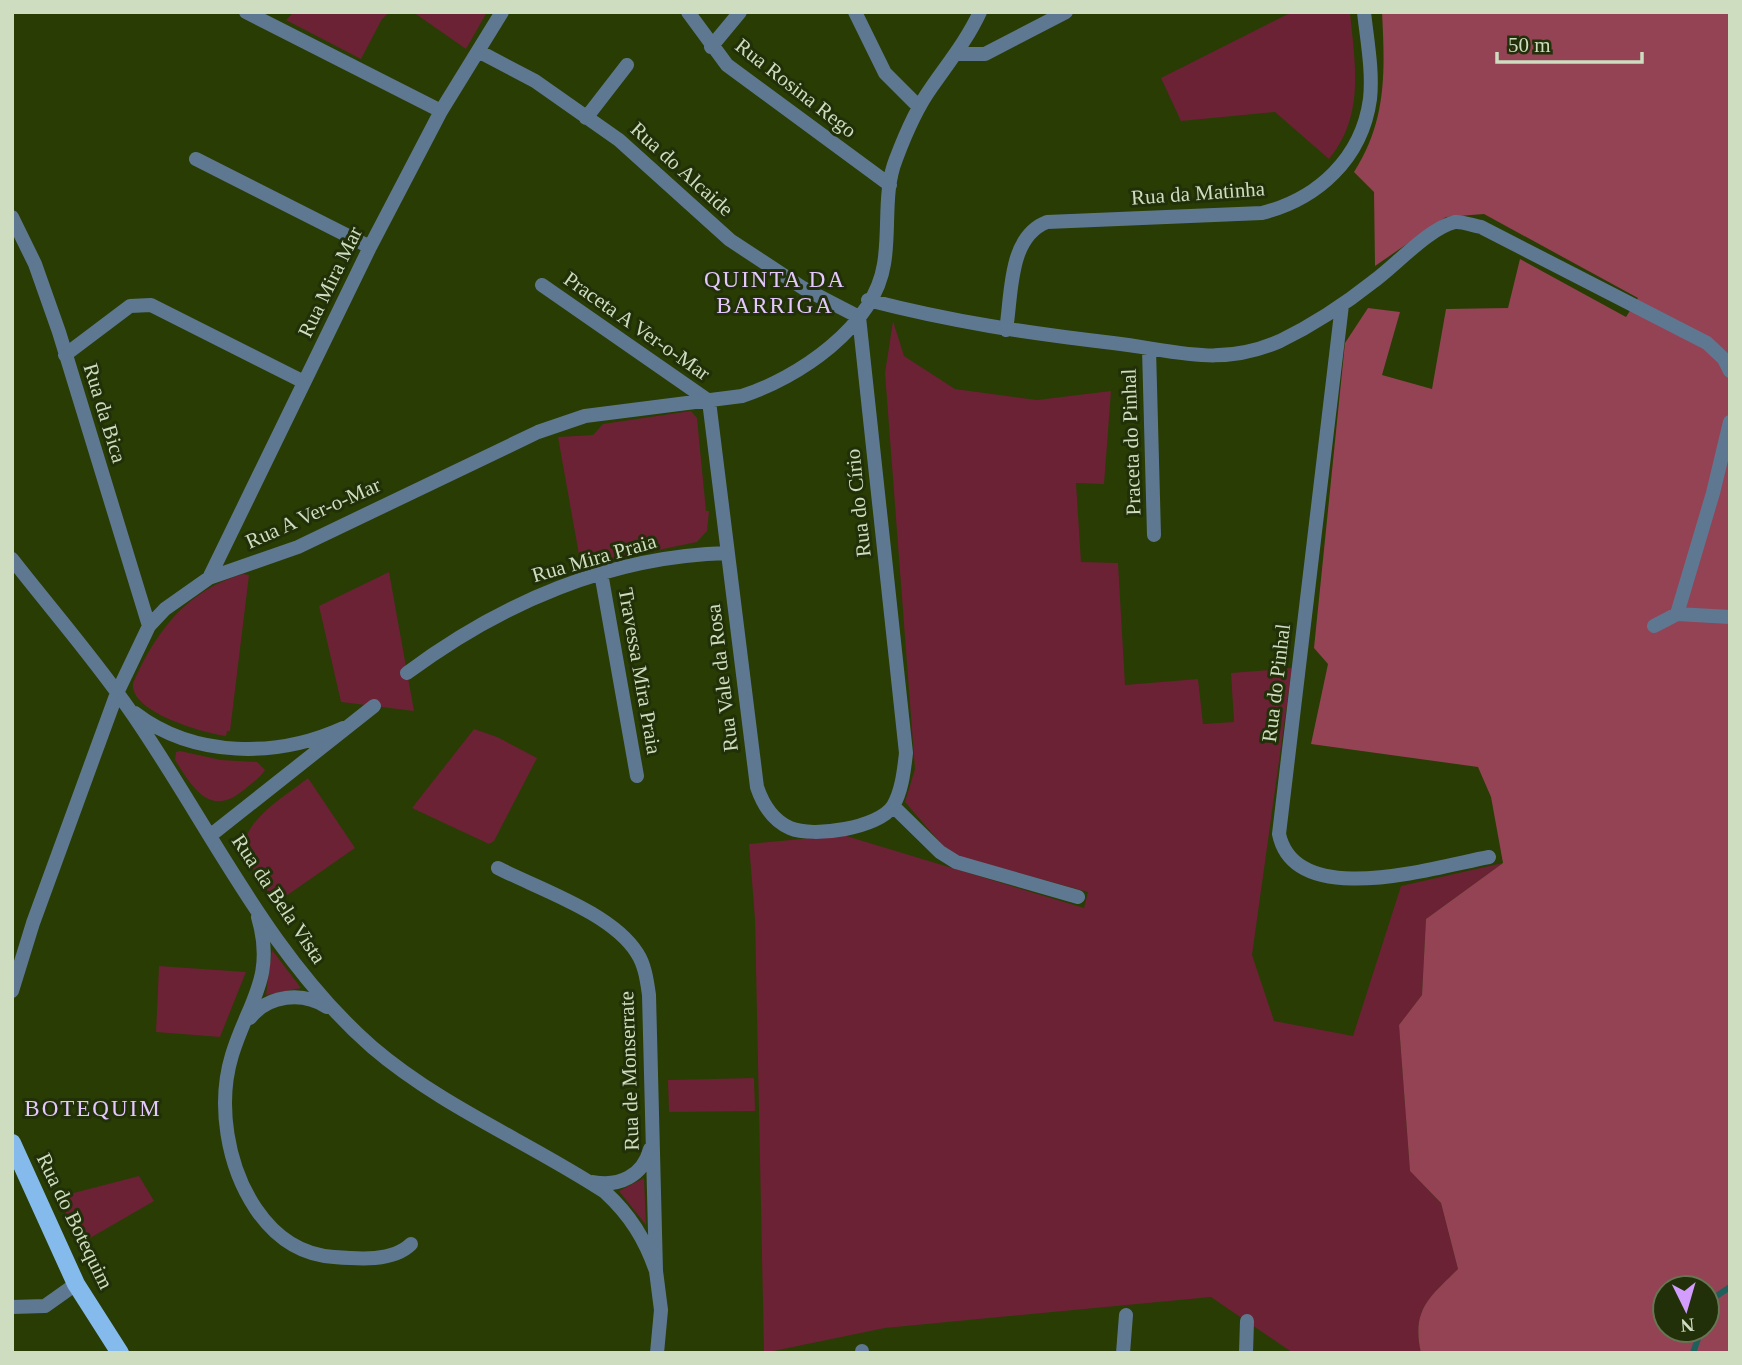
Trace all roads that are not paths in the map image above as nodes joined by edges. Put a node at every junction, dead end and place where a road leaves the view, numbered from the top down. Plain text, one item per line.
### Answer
1 (246, 12) edge
2 (502, 12) edge
3 (688, 12) edge
4 (740, 12) edge
5 (855, 12) edge
6 (980, 12) edge
7 (1066, 12) edge
8 (1364, 12) edge
9 (273, 17) edge
10 (711, 47) junction
11 (478, 51) junction
12 (957, 54) junction
13 (627, 65) dead end
14 (919, 107) junction
15 (440, 111) junction
16 (586, 118) junction
17 (196, 159) dead end
18 (890, 185) junction
19 (12, 217) edge
20 (369, 247) junction
21 (542, 285) dead end
22 (868, 300) junction
23 (1342, 305) junction
24 (859, 317) junction
25 (1006, 330) junction
26 (1149, 349) junction
27 (65, 355) junction
28 (1730, 371) edge
29 (304, 382) junction
30 (709, 401) junction
31 (1730, 422) edge
32 (1154, 535) dead end
33 (728, 553) junction
34 (12, 559) edge
35 (601, 573) junction
36 (209, 578) junction
37 (1677, 614) junction
38 (1730, 617) edge
39 (149, 626) junction
40 (1654, 626) dead end
41 (407, 673) dead end
42 (117, 693) junction
43 (374, 706) dead end
44 (129, 709) junction
45 (343, 728) junction
46 (637, 776) dead end
47 (893, 806) junction
48 (211, 835) junction
49 (1489, 857) dead end
50 (498, 868) dead end
51 (1078, 897) dead end
52 (250, 899) junction
53 (12, 991) edge
54 (340, 1015) junction
55 (243, 1027) junction
56 (652, 1142) junction
57 (12, 1143) edge
58 (589, 1181) junction
59 (411, 1244) dead end
60 (656, 1271) junction
61 (76, 1284) junction
62 (12, 1307) edge
63 (1126, 1315) dead end
64 (1247, 1321) dead end
65 (120, 1353) edge
66 (657, 1353) edge
67 (1123, 1353) edge
68 (1246, 1353) edge

1 - 9 street
2 - 11 street, Rua Mira Mar
3 - 10 street, Rua Rosina Rego
4 - 10 street
5 - 14 street
6 - 12 street
7 - 12 street
8 - 25 street, Rua da Matinha
9 - 15 street
10 - 18 street, Rua Rosina Rego
11 - 15 street, Rua Mira Mar
11 - 16 street, Rua do Alcaide
12 - 14 street
13 - 16 street
14 - 18 street
15 - 20 street, Rua Mira Mar
16 - 24 street, Rua do Alcaide
17 - 20 street
18 - 22 street
19 - 27 street, Rua da Bica
20 - 29 street, Rua Mira Mar
21 - 30 street, Praceta A Ver-o-Mar
22 - 24 street
22 - 25 street
23 - 26 street
23 - 28 street
23 - 49 street, Rua do Pinhal
24 - 30 street, Rua A Ver-o-Mar
24 - 47 street, Rua do Círio
25 - 26 street
26 - 32 street, Praceta do Pinhal
27 - 29 street
27 - 39 street, Rua da Bica
29 - 36 street, Rua Mira Mar
30 - 33 street, Rua Vale da Rosa
30 - 36 street, Rua A Ver-o-Mar
31 - 37 street
33 - 35 street, Rua Mira Praia
33 - 47 street, Rua Vale da Rosa
34 - 42 street, Rua da Bela Vista
35 - 41 street, Rua Mira Praia
35 - 46 street, Travessa Mira Praia
36 - 39 street, Rua A Ver-o-Mar
37 - 38 street
37 - 40 street
39 - 42 street, Rua A Ver-o-Mar
42 - 44 street, Rua da Bela Vista
42 - 53 street, Rua A Ver-o-Mar
43 - 45 street
44 - 45 street
44 - 48 street, Rua da Bela Vista
45 - 48 street
47 - 51 street
48 - 52 street, Rua da Bela Vista
50 - 56 street, Rua de Monserrate
52 - 54 street, Rua da Bela Vista
52 - 55 street
54 - 55 street
54 - 58 street, Rua da Bela Vista
55 - 59 street
56 - 58 street
56 - 60 street, Rua de Monserrate
57 - 61 main road, Rua do Botequim
58 - 60 street, Rua da Bela Vista
60 - 66 street, Rua de Monserrate
61 - 62 street
61 - 65 main road, Rua do Botequim
63 - 67 street
64 - 68 street

